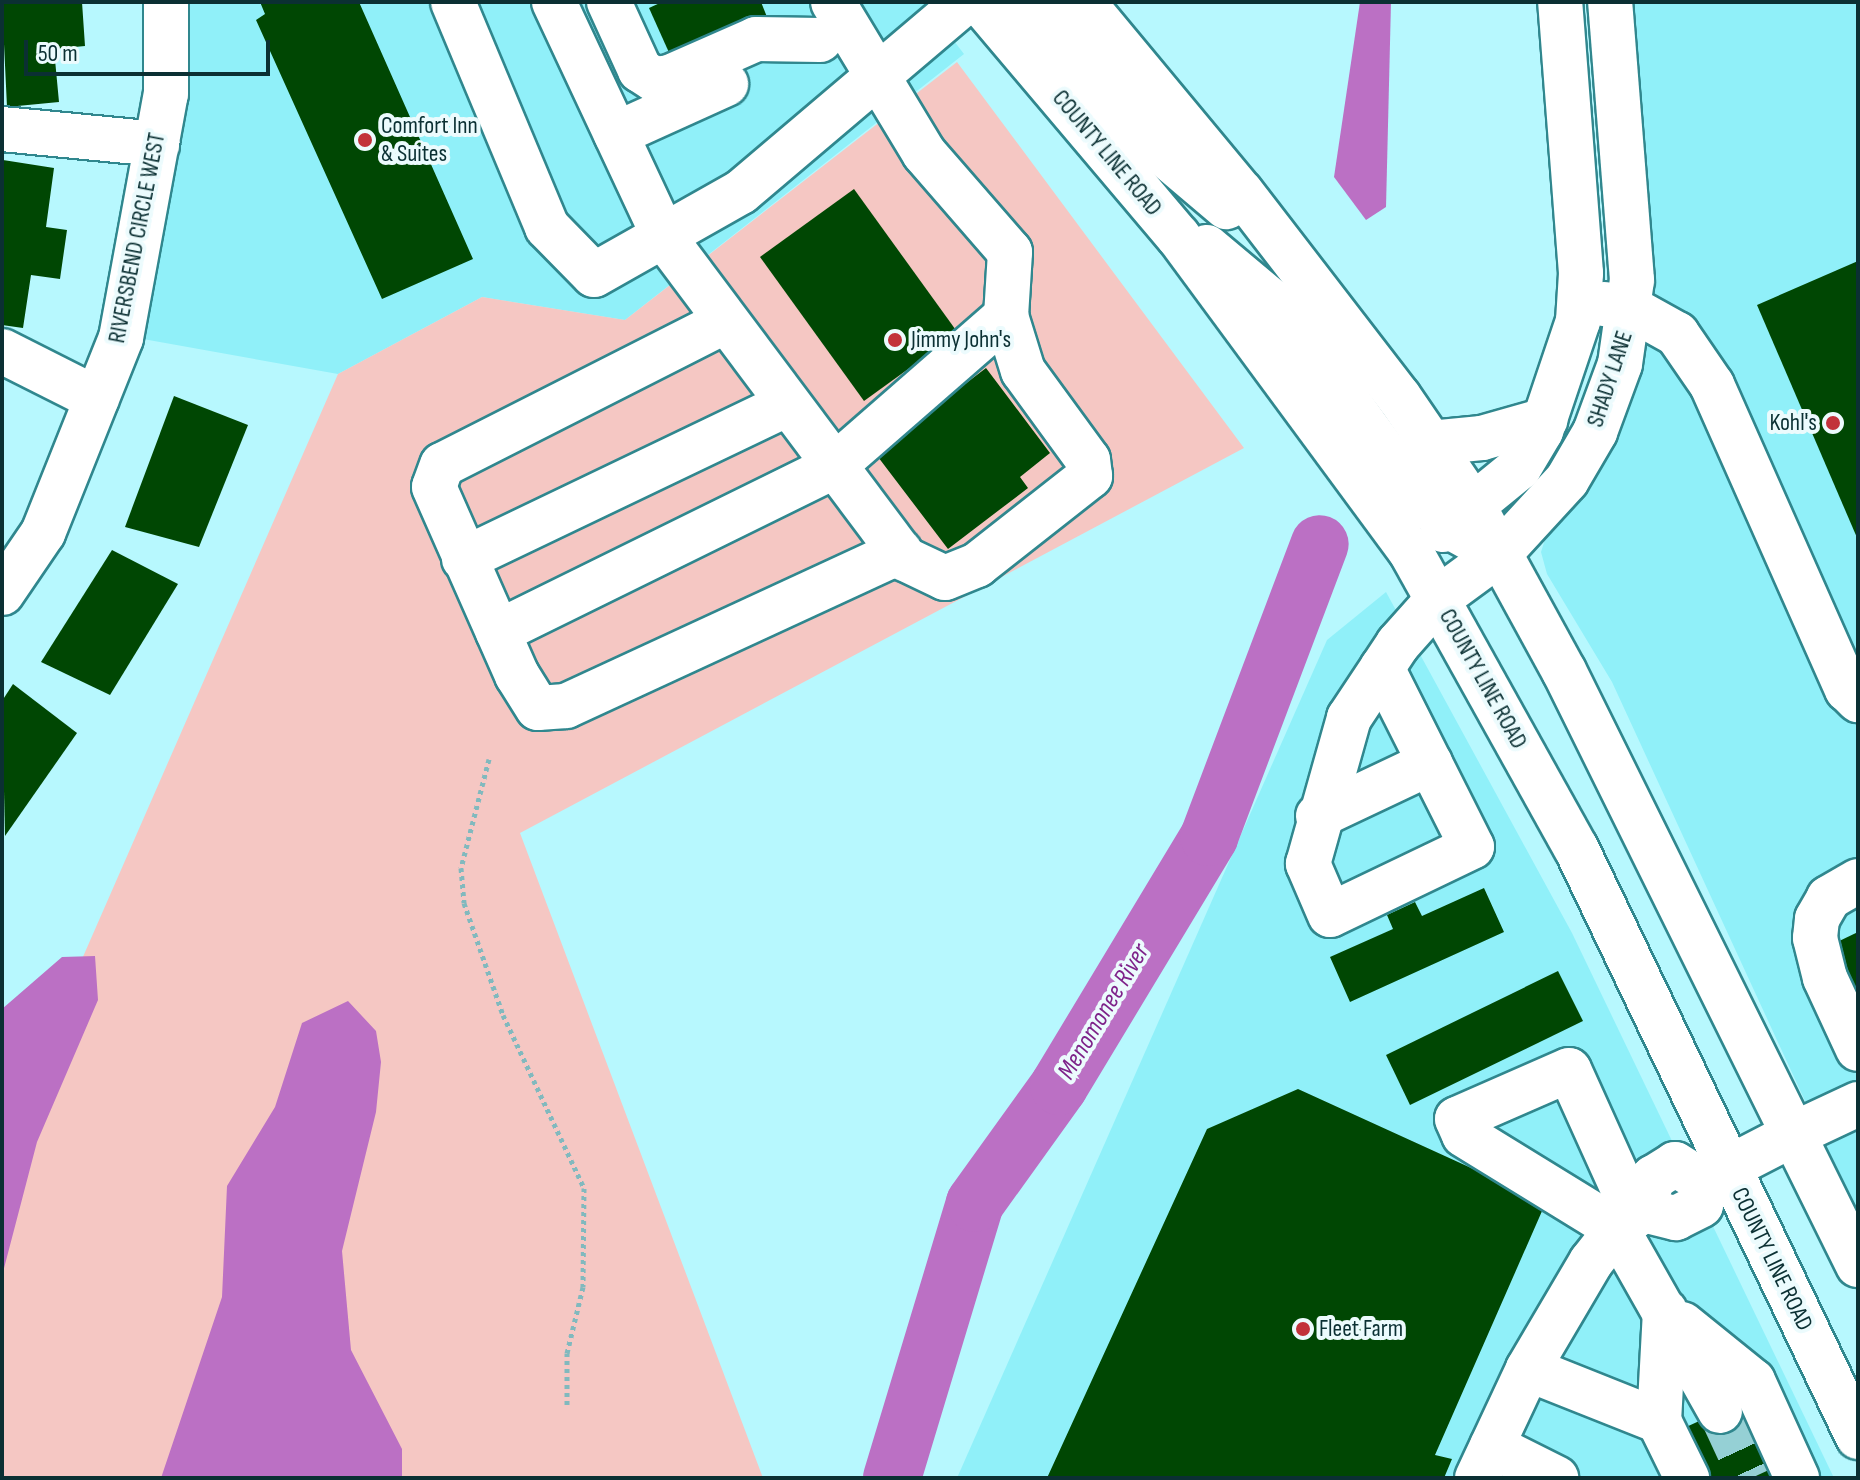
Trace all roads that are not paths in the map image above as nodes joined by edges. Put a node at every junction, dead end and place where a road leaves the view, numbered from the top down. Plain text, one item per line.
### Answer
1 (166, 2) edge
2 (453, 2) edge
3 (554, 2) edge
4 (594, 2) edge
5 (609, 2) edge
6 (965, 2) edge
7 (980, 2) edge
8 (1031, 2) edge
9 (1083, 2) edge
10 (1560, 2) edge
11 (1610, 2) edge
12 (834, 23) edge
13 (877, 76) junction
14 (632, 127) junction
15 (2, 129) edge
16 (157, 144) junction
17 (1136, 187) junction
18 (664, 237) junction
19 (1306, 277) junction
20 (1580, 301) junction
21 (1630, 308) junction
22 (1006, 316) junction
23 (726, 321) junction
24 (2, 351) edge
25 (97, 399) junction
26 (787, 404) junction
27 (1545, 420) junction
28 (1430, 443) junction
29 (833, 467) junction
30 (1461, 515) junction
31 (900, 552) junction
32 (1411, 552) junction
33 (1499, 554) junction
34 (464, 559) junction
35 (2, 593) edge
36 (1439, 598) junction
37 (498, 632) junction
38 (1382, 668) junction
39 (1858, 700) edge
40 (1430, 763) junction
41 (1318, 816) junction
42 (1858, 881) edge
43 (1858, 1049) edge
44 (1858, 1104) edge
45 (1794, 1134) junction
46 (1714, 1174) junction
47 (1632, 1219) junction
48 (1761, 1238) junction
49 (1858, 1265) edge
50 (1665, 1311) junction
51 (1528, 1369) junction
52 (1858, 1386) edge
53 (1720, 1411) tunnel mouth
54 (1659, 1421) junction
55 (1858, 1437) edge
56 (1485, 1462) edge
57 (1556, 1478) edge
58 (1687, 1478) edge
59 (1797, 1478) edge

1 - 16 main road, RIVERSBEND CIRCLE WEST
2 - 18 main road
3 - 14 main road
4 - 14 main road
5 - 12 main road
6 - 13 main road
7 - 17 main road, COUNTY LINE ROAD
8 - 19 main road
9 - 19 main road
10 - 20 main road, SHADY LANE
11 - 21 main road, SHADY LANE
12 - 13 main road
12 - 14 main road
13 - 18 main road
13 - 22 main road
14 - 18 main road
15 - 16 main road
16 - 25 main road, RIVERSBEND CIRCLE WEST
17 - 30 main road
17 - 32 main road, COUNTY LINE ROAD
18 - 23 main road
19 - 28 main road
20 - 21 main road
20 - 27 main road, SHADY LANE
21 - 33 main road, SHADY LANE
21 - 39 main road
22 - 29 main road
22 - 31 main road
23 - 26 main road
23 - 34 main road
24 - 25 main road
25 - 35 main road, RIVERSBEND CIRCLE WEST
26 - 29 main road
26 - 34 main road
27 - 28 main road
27 - 30 main road, SHADY LANE
28 - 30 main road
29 - 31 main road
29 - 37 main road
30 - 32 main road, SHADY LANE
30 - 33 main road
31 - 37 main road
32 - 36 main road, COUNTY LINE ROAD
33 - 36 main road, SHADY LANE
33 - 45 main road
34 - 37 main road
36 - 38 main road, SHADY LANE
36 - 46 main road, COUNTY LINE ROAD
38 - 40 main road
38 - 41 main road, SHADY LANE
40 - 41 main road
40 - 41 main road, SHADY LANE
42 - 43 main road
44 - 45 main road
45 - 46 main road
45 - 49 main road
46 - 47 main road
46 - 48 main road, COUNTY LINE ROAD
47 - 50 main road
47 - 51 main road
48 - 52 main road
48 - 55 main road, COUNTY LINE ROAD
50 - 53 main road
50 - 54 main road
50 - 59 main road
51 - 54 main road
51 - 56 main road
54 - 58 main road
56 - 57 main road

